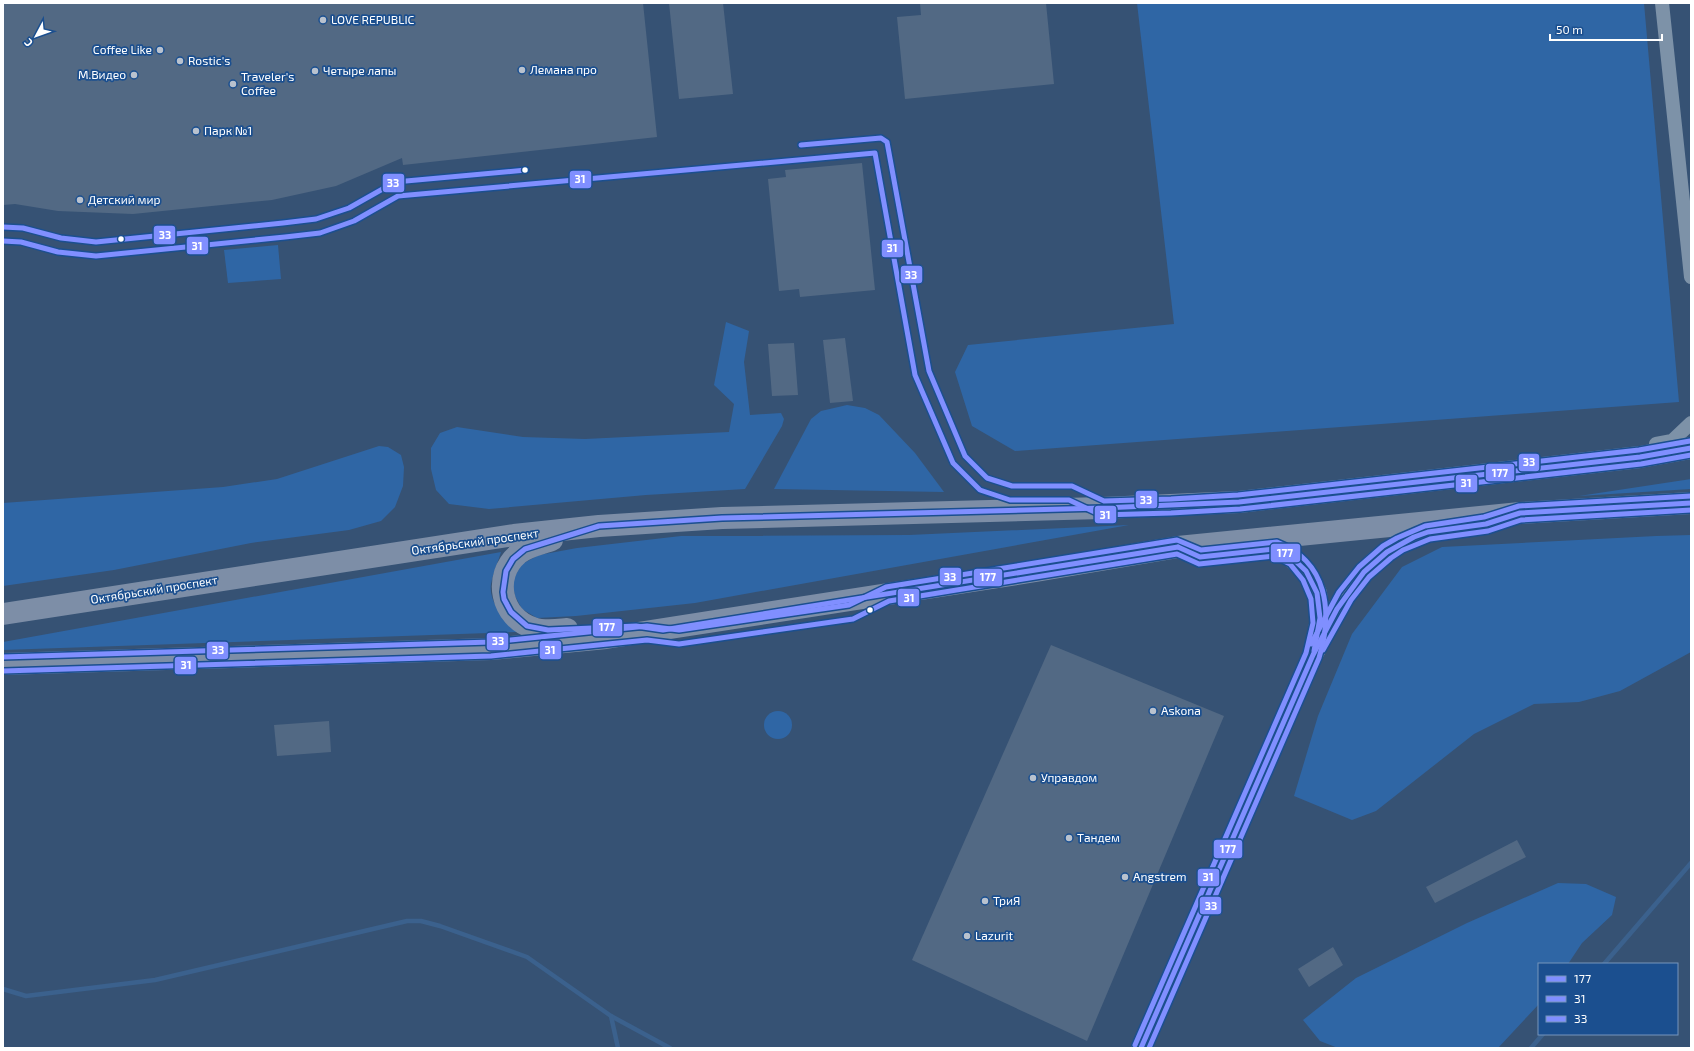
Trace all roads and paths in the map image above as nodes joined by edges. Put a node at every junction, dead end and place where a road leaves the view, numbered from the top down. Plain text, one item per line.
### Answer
1 (1662, 3) edge
2 (1691, 277) edge
3 (1691, 423) edge
4 (1691, 448) edge
5 (1583, 463) junction
6 (1691, 503) edge
7 (1520, 513) junction
8 (599, 526) junction
9 (1178, 546) junction
10 (3, 614) edge
11 (655, 632) junction
12 (1312, 655) junction
13 (3, 664) edge
14 (1141, 1048) edge

1 - 2 street
3 - 5 street
4 - 5 main road, Октябрьский проспект
5 - 8 main road, Октябрьский проспект
6 - 7 main road
7 - 9 main road
7 - 12 main road
8 - 10 main road, Октябрьский проспект
8 - 11 main road
9 - 11 main road
9 - 12 main road
11 - 13 main road
12 - 14 main road

